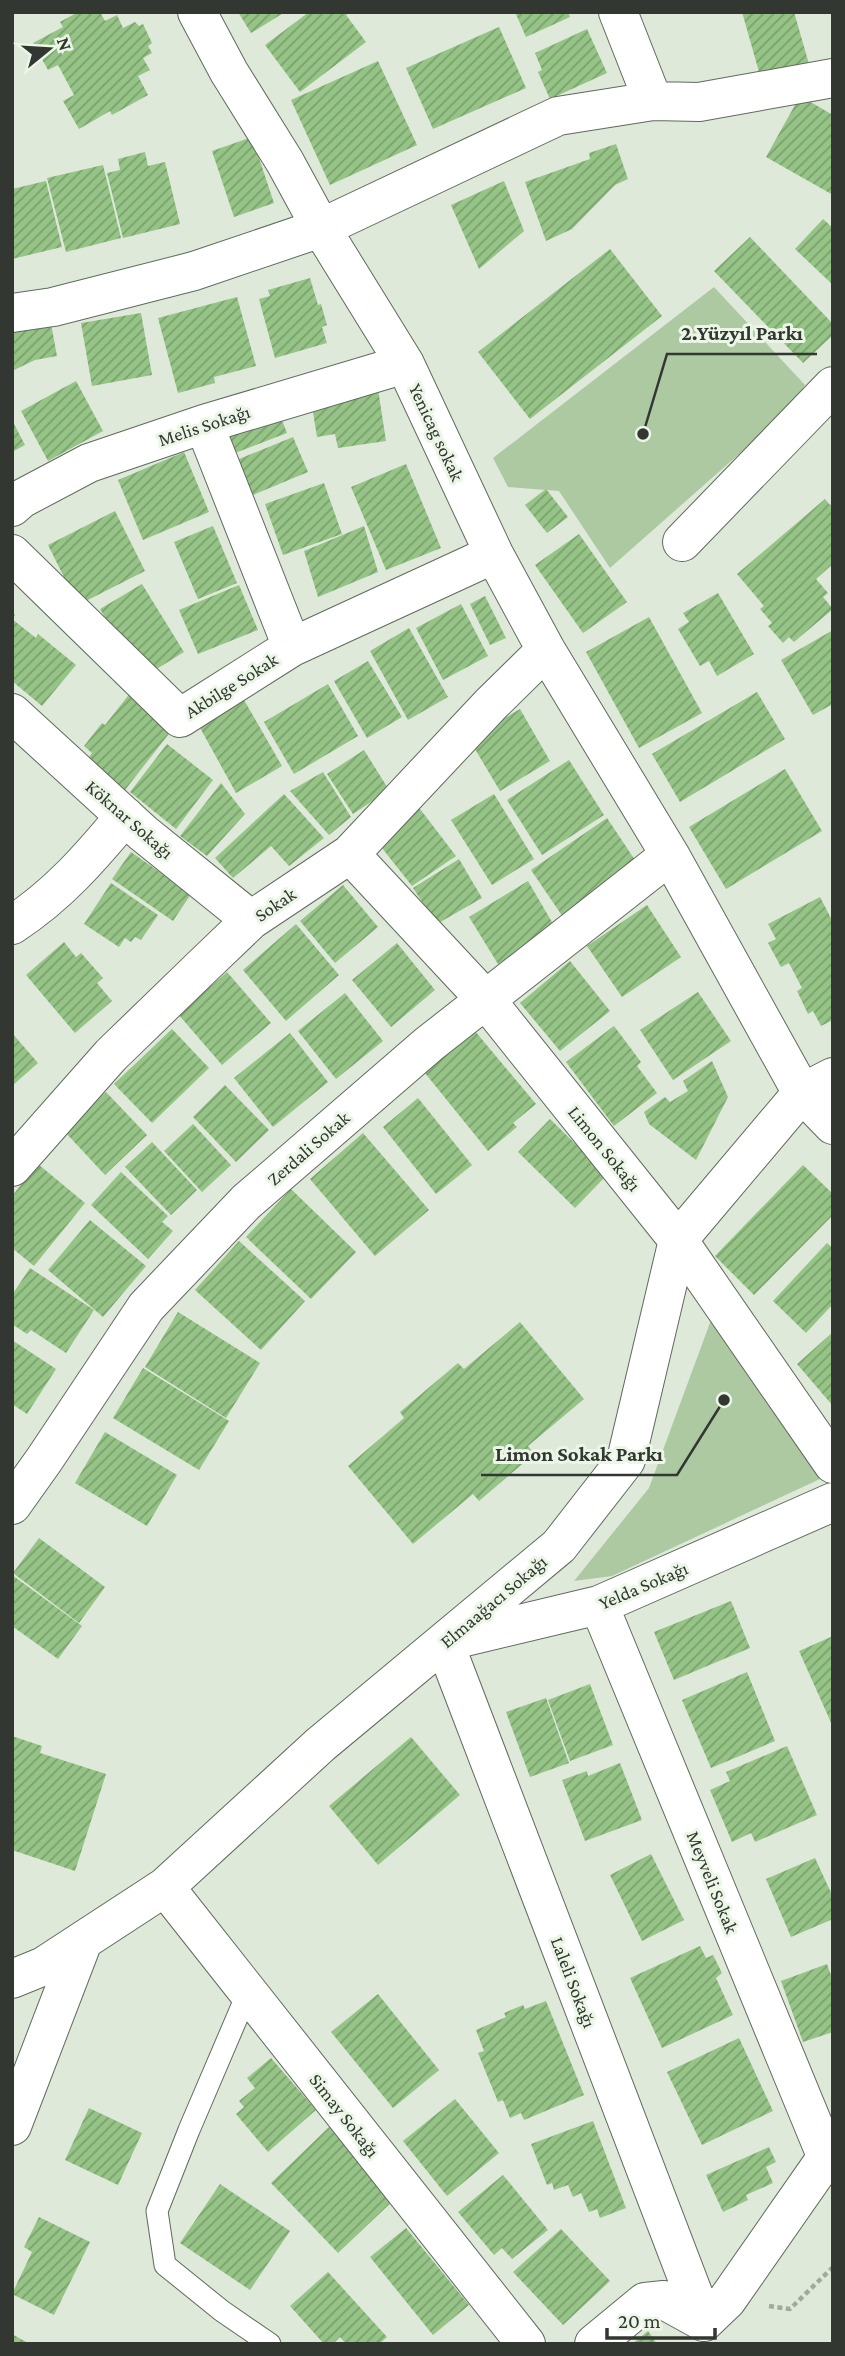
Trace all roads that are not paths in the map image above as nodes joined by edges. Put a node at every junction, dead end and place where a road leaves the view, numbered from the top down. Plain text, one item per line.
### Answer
1 (197, 12) edge
2 (618, 12) edge
3 (833, 78) edge
4 (653, 101) junction
5 (321, 228) junction
6 (12, 313) edge
7 (405, 364) junction
8 (833, 386) edge
9 (204, 424) junction
10 (12, 507) edge
11 (682, 542) dead end
12 (12, 554) edge
13 (494, 554) junction
14 (292, 647) junction
15 (546, 650) junction
16 (12, 713) edge
17 (125, 816) junction
18 (350, 854) junction
19 (670, 855) junction
20 (251, 920) junction
21 (12, 925) edge
22 (486, 1000) junction
23 (818, 1085) edge
24 (833, 1125) edge
25 (12, 1167) edge
26 (678, 1240) junction
27 (833, 1464) edge
28 (833, 1502) edge
29 (12, 1505) edge
30 (600, 1605) junction
31 (443, 1642) junction
32 (164, 1887) junction
33 (83, 1941) junction
34 (12, 1979) edge
35 (248, 1992) junction
36 (12, 2126) edge
37 (830, 2153) edge
38 (704, 2322) junction
39 (270, 2344) edge
40 (526, 2344) edge
41 (594, 2344) edge

1 - 5 street, Yenicag sokak
2 - 4 street
3 - 4 street
4 - 5 street
5 - 6 street
5 - 7 street, Yenicag sokak
7 - 9 street, Melis Sokağı
7 - 13 street, Yenicag sokak
8 - 11 street
9 - 10 street, Melis Sokağı
9 - 14 street
12 - 14 street, Akbilge Sokak
13 - 14 street, Akbilge Sokak
13 - 15 street, Yenicag sokak
15 - 18 street, Sokak
15 - 19 street, Yenicag sokak
16 - 17 street, Köknar Sokağı
17 - 20 street, Köknar Sokağı
17 - 21 street
18 - 20 street, Sokak
18 - 22 street, Limon Sokağı
19 - 22 street, Zerdali Sokak
19 - 23 street, Yenicag sokak
20 - 25 street, Sokak
22 - 26 street, Limon Sokağı
22 - 29 street, Zerdali Sokak
23 - 24 street, Yenicag sokak
23 - 26 street, Elmaağacı Sokağı
26 - 27 street, Limon Sokağı
26 - 31 street, Elmaağacı Sokağı
28 - 30 street, Yelda Sokağı
30 - 31 street, Yelda Sokağı
30 - 37 street, Meyveli Sokak
31 - 32 street, Elmaağacı Sokağı
31 - 38 street, Laleli Sokağı
32 - 33 street, Elmaağacı Sokağı
32 - 35 street, Simay Sokağı
33 - 34 street, Elmaağacı Sokağı
33 - 36 street
35 - 39 lane
35 - 40 street, Simay Sokağı
37 - 38 street
38 - 41 street

